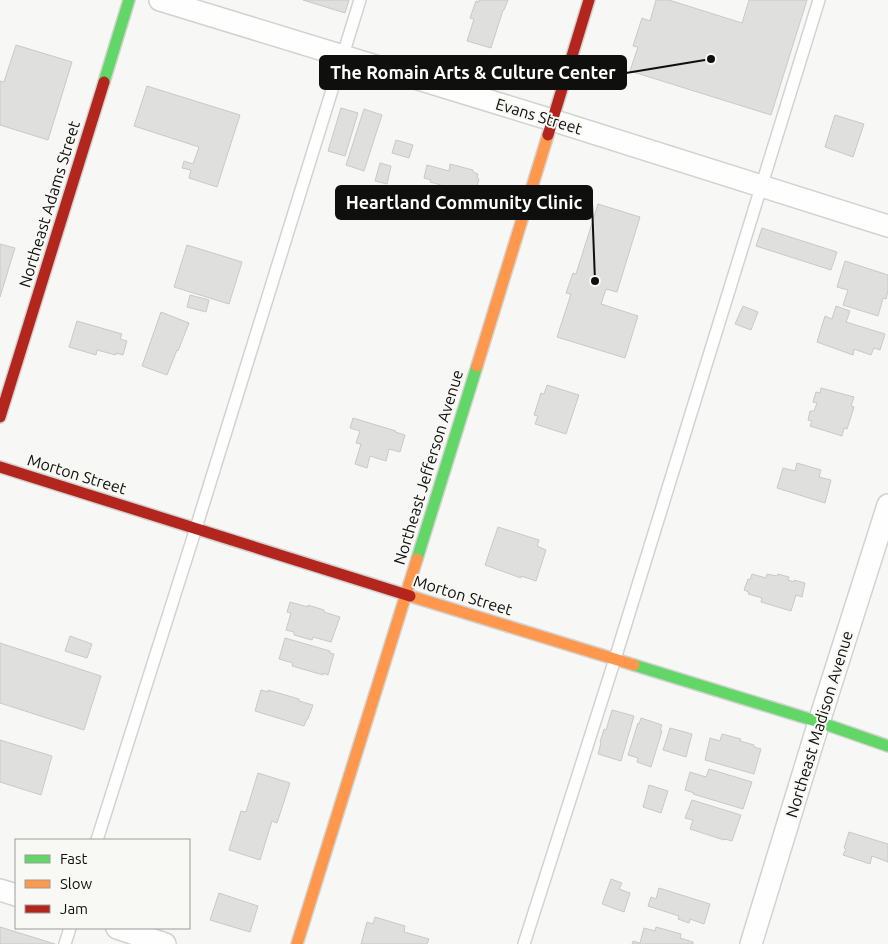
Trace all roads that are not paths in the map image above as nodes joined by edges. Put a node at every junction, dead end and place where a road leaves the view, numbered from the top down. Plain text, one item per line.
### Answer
1 (130, 0) edge
2 (160, 0) edge
3 (360, 0) edge
4 (589, 0) edge
5 (819, 0) edge
6 (207, 7) edge
7 (343, 56) junction
8 (552, 120) junction
9 (762, 186) junction
10 (888, 226) edge
11 (0, 417) edge
12 (0, 467) edge
13 (888, 505) edge
14 (196, 528) junction
15 (406, 595) junction
16 (614, 659) junction
17 (819, 722) junction
18 (888, 746) edge
19 (97, 839) edge
20 (0, 890) edge
21 (15, 895) edge
22 (70, 929) edge
23 (120, 929) edge
24 (64, 944) edge
25 (165, 944) edge
26 (298, 944) edge
27 (524, 944) edge
28 (751, 944) edge

1 - 11 main road, Northeast Adams Street
2 - 6 street, Evans Street
3 - 7 lane
4 - 8 main road, Northeast Jefferson Avenue
5 - 9 lane
6 - 7 street, Evans Street
7 - 8 street, Evans Street
7 - 14 lane
8 - 9 street, Evans Street
8 - 15 main road, Northeast Jefferson Avenue
9 - 10 street, Evans Street
9 - 16 lane
12 - 14 main road, Morton Street
13 - 17 street, Northeast Madison Avenue
14 - 15 main road, Morton Street
14 - 19 lane
15 - 16 main road, Morton Street
15 - 26 main road, Northeast Jefferson Avenue
16 - 17 main road, Morton Street
16 - 27 lane
17 - 18 main road, Morton Street
17 - 28 street, Northeast Madison Avenue
20 - 21 street
22 - 24 lane
23 - 25 street

